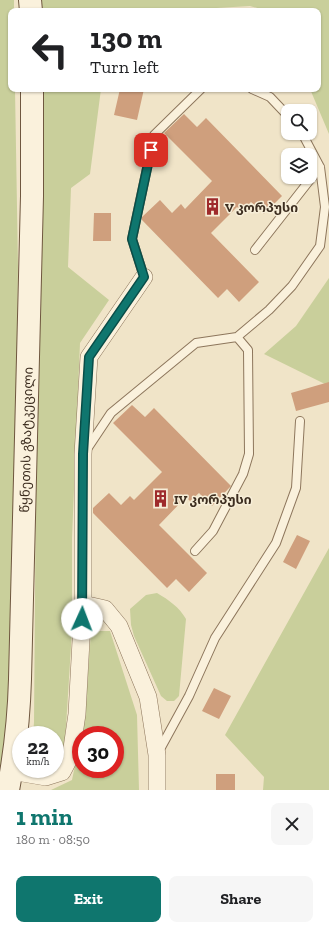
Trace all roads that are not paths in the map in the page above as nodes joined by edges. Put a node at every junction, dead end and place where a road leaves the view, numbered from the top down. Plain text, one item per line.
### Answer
1 (32, 92) edge
2 (198, 92) edge
3 (259, 92) edge
4 (281, 109) edge
5 (306, 140) edge
6 (320, 167) junction
7 (255, 250) dead end
8 (144, 277) joint
9 (237, 337) junction
10 (300, 421) dead end
11 (83, 454) junction
12 (195, 551) dead end
13 (83, 604) junction
14 (156, 755) junction
15 (10, 781) edge
16 (157, 790) edge

1 - 15 main road, წყნეთის გზატკეცილი
2 - 8 lane
3 - 4 lane
5 - 6 lane
6 - 7 lane
6 - 9 lane
8 - 11 street
9 - 11 lane
9 - 12 lane
10 - 14 lane
11 - 13 street
13 - 14 street
13 - 15 street
14 - 16 street

